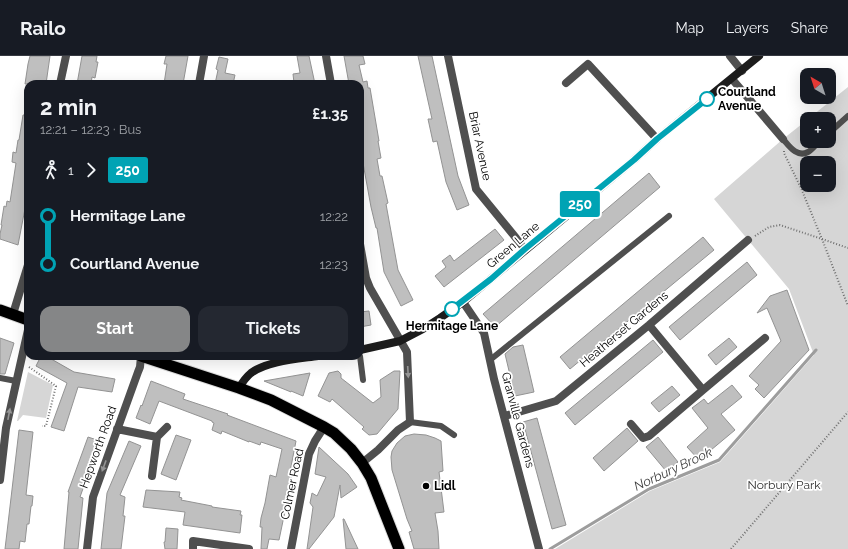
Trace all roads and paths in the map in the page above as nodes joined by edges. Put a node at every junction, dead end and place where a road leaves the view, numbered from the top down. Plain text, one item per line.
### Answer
1 (66, 56) edge
2 (204, 56) edge
3 (326, 56) edge
4 (448, 56) edge
5 (730, 56) edge
6 (759, 56) edge
7 (742, 70) junction
8 (732, 79) junction
9 (61, 80) edge
10 (200, 80) edge
11 (330, 80) edge
12 (566, 83) dead end
13 (848, 116) edge
14 (836, 127) edge
15 (657, 139) junction
16 (784, 139) junction
17 (812, 148) edge
18 (669, 216) dead end
19 (822, 238) junction
20 (748, 240) joint
21 (848, 248) edge
22 (525, 249) junction
23 (364, 267) edge
24 (24, 278) edge
25 (463, 302) junction
26 (848, 306) edge
27 (0, 310) edge
28 (13, 314) junction
29 (24, 318) edge
30 (649, 325) junction
31 (765, 338) dead end
32 (400, 341) junction
33 (24, 347) edge
34 (364, 349) edge
35 (141, 360) edge
36 (153, 360) edge
37 (277, 360) edge
38 (360, 360) edge
39 (490, 360) junction
40 (28, 367) dead end
41 (0, 378) edge
42 (363, 380) dead end
43 (16, 381) junction
44 (239, 388) junction
45 (703, 390) junction
46 (848, 412) edge
47 (505, 416) junction
48 (410, 422) junction
49 (632, 424) dead end
50 (42, 426) dead end
51 (167, 427) dead end
52 (324, 427) junction
53 (117, 429) junction
54 (454, 435) dead end
55 (156, 437) junction
56 (362, 463) junction
57 (152, 476) dead end
58 (0, 480) edge
59 (87, 549) edge
60 (193, 549) edge
61 (249, 549) edge
62 (291, 549) edge
63 (399, 549) edge
64 (539, 549) edge
65 (731, 549) edge

1 - 9 street
2 - 10 street
3 - 11 street
4 - 22 street, Briar Avenue
5 - 7 street
6 - 7 main road, Green Lane
7 - 8 main road, Green Lane
8 - 15 main road, Green Lane
8 - 16 street
12 - 15 street
13 - 14 lane
15 - 22 main road, Green Lane
16 - 17 lane
16 - 19 path
18 - 39 lane
19 - 20 path
19 - 21 path
19 - 26 path
20 - 30 street, Heatherset Gardens
22 - 25 main road, Green Lane
23 - 32 street
24 - 28 street
25 - 32 main road, Green Lane
25 - 39 street, Granville Gardens
27 - 28 highway
28 - 29 highway
30 - 45 street
30 - 47 street, Heatherset Gardens
31 - 45 street
32 - 34 main road, Green Lane
32 -> 48 street
33 - 43 street
35 - 53 street, Hepworth Road
36 - 44 highway
37 - 44 main road
38 - 42 lane
39 - 47 street, Granville Gardens
40 - 50 path
41 - 43 lane
58 -> 43 street
44 - 52 highway
45 - 49 street
46 - 65 path
47 - 64 street, Granville Gardens
48 - 54 lane
48 - 56 street
51 - 55 street
52 - 56 highway
52 - 62 street, Colmer Road
53 - 55 street
53 -> 59 street, Hepworth Road
55 - 57 street
56 - 63 highway
60 - 61 street

